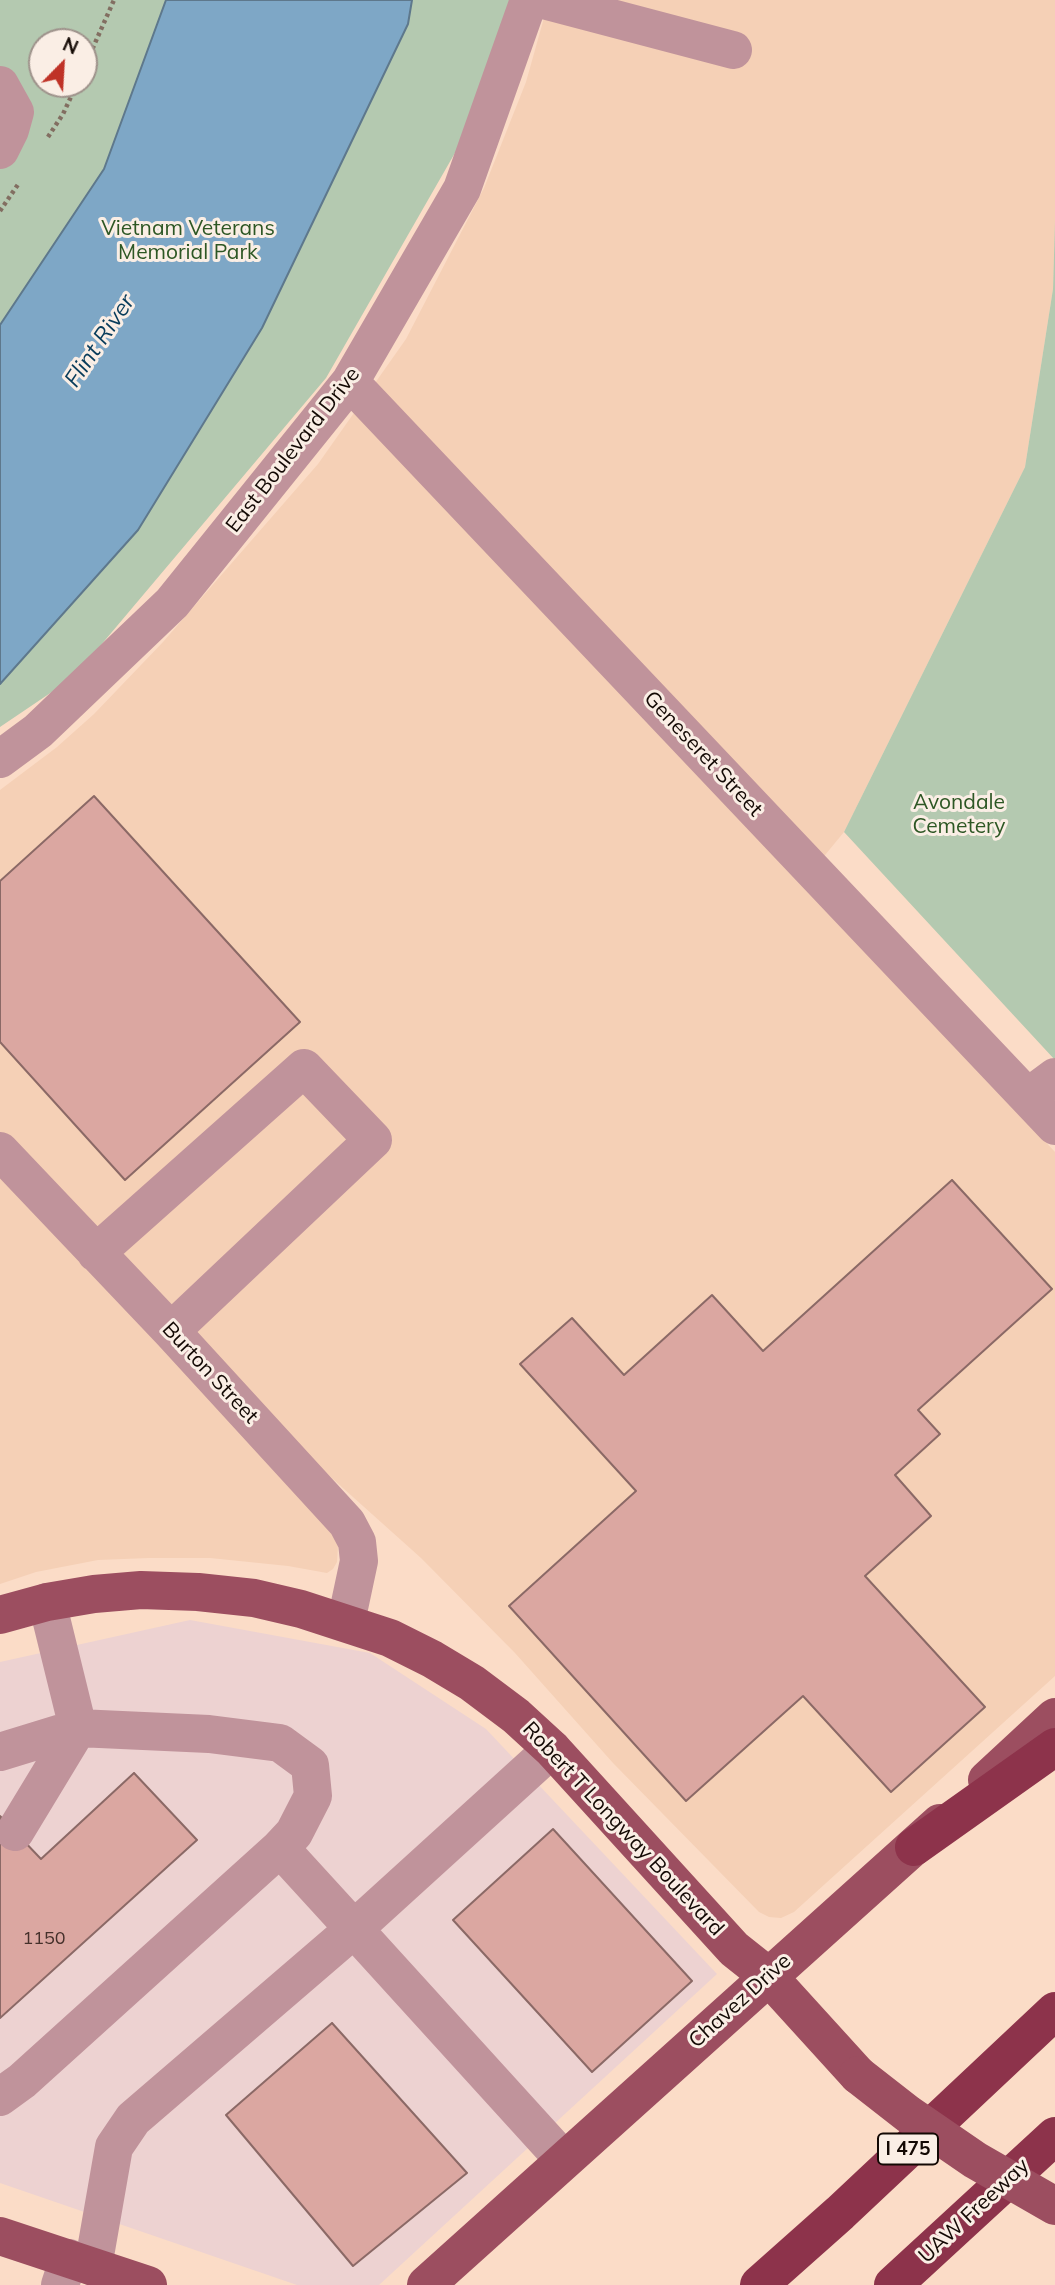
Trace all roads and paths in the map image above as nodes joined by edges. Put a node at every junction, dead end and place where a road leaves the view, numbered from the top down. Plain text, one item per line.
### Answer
1 (114, 0) edge
2 (529, 0) edge
3 (543, 0) edge
4 (98, 36) edge
5 (733, 50) dead end
6 (0, 85) edge
7 (0, 150) edge
8 (350, 382) junction
9 (0, 759) edge
10 (1042, 1087) edge
11 (1055, 1126) edge
12 (0, 1151) edge
13 (96, 1253) junction
14 (171, 1331) junction
15 (47, 1602) junction
16 (0, 1615) edge
17 (346, 1622) junction
18 (1055, 1717) edge
19 (78, 1728) junction
20 (1055, 1748) edge
21 (552, 1749) junction
22 (0, 1752) edge
23 (15, 1832) dead end
24 (914, 1847) junction
25 (280, 1848) junction
26 (354, 1929) junction
27 (768, 1976) junction
28 (1055, 2011) edge
29 (0, 2097) edge
30 (1055, 2136) edge
31 (564, 2160) junction
32 (1055, 2206) edge
33 (0, 2235) edge
34 (74, 2270) edge
35 (148, 2285) edge
36 (426, 2285) edge
37 (760, 2285) edge
38 (893, 2285) edge

1 - 4 path
2 - 8 street, East Boulevard Drive
3 - 5 street
6 - 7 street
8 - 9 street, East Boulevard Drive
8 - 10 street, Geneseret Street
10 - 11 street, Geneseret Street
12 - 13 street, Burton Street
13 - 14 street, Burton Street
13 - 14 street
14 - 17 street, Burton Street
15 - 16 main road, Robert T Longway Boulevard
15 - 17 main road, Robert T Longway Boulevard
15 - 19 street
17 - 21 main road, Robert T Longway Boulevard
18 - 24 main road, Chavez Drive
19 - 22 street
19 - 23 street
19 - 25 street
20 - 24 highway
21 - 26 street
21 - 27 main road, Robert T Longway Boulevard
24 - 27 main road, Chavez Drive
25 - 26 street
25 - 29 street
26 - 31 street
26 - 34 street
27 - 31 main road, Chavez Drive
27 - 32 main road, Robert T Longway Boulevard, bridge
28 - 37 highway, I 475
30 - 38 highway, UAW Freeway
31 - 36 main road, Chavez Drive
33 - 34 main road
34 - 35 main road

